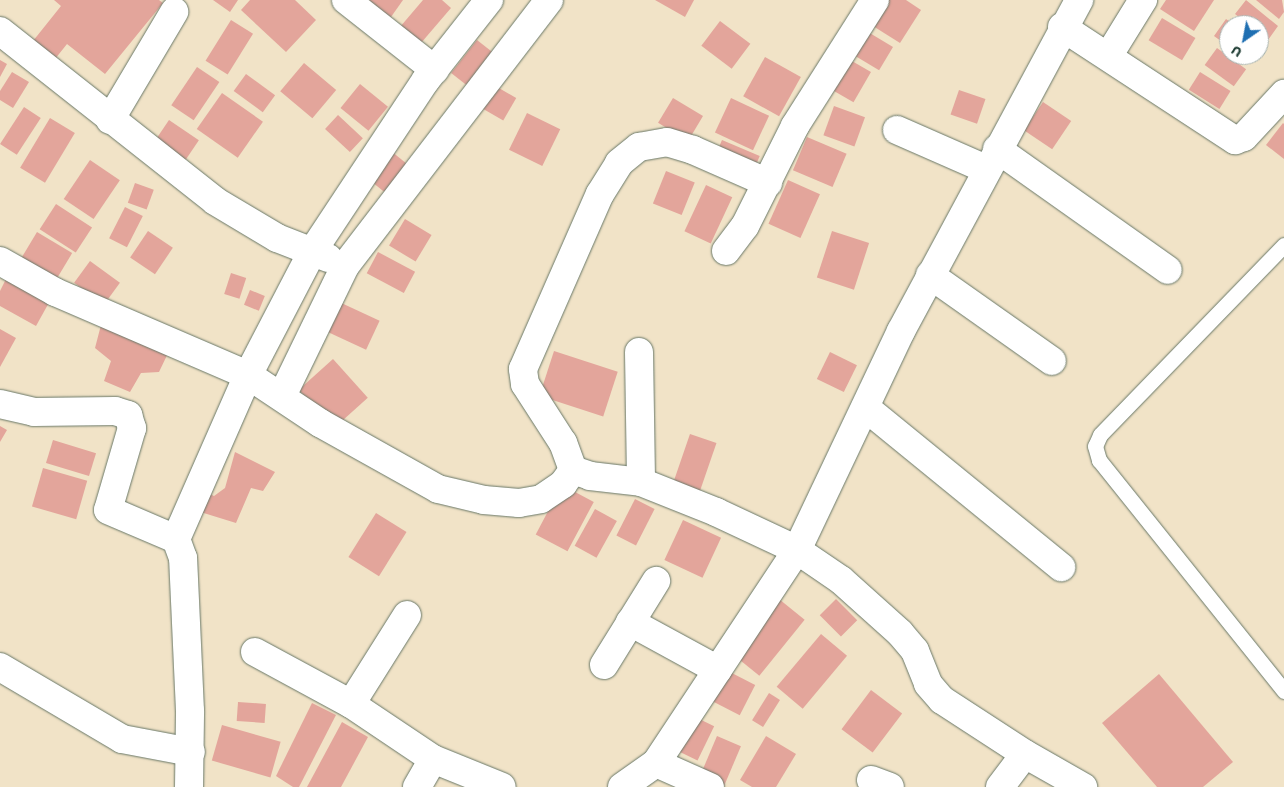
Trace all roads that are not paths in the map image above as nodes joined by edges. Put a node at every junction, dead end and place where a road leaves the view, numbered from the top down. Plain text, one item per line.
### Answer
1 (346, 0) edge
2 (489, 0) edge
3 (550, 0) edge
4 (875, 0) edge
5 (1079, 0) edge
6 (1143, 0) edge
7 (174, 12) dead end
8 (1062, 27) junction
9 (0, 31) edge
10 (1109, 55) junction
11 (435, 70) junction
12 (1284, 94) edge
13 (110, 120) junction
14 (897, 130) dead end
15 (991, 159) junction
16 (768, 183) junction
17 (1284, 246) edge
18 (726, 251) dead end
19 (312, 252) junction
20 (0, 261) edge
21 (345, 266) junction
22 (1168, 270) dead end
23 (930, 275) junction
24 (639, 352) dead end
25 (1052, 361) dead end
26 (248, 375) junction
27 (282, 396) junction
28 (0, 404) edge
29 (866, 408) junction
30 (573, 470) junction
31 (641, 482) junction
32 (176, 539) junction
33 (796, 550) junction
34 (1061, 567) dead end
35 (656, 581) dead end
36 (407, 615) dead end
37 (630, 622) junction
38 (255, 652) dead end
39 (604, 665) dead end
40 (0, 667) edge
41 (718, 670) junction
42 (1284, 691) edge
43 (351, 704) junction
44 (190, 752) junction
45 (1025, 754) junction
46 (433, 759) junction
47 (656, 763) junction
48 (189, 787) edge
49 (417, 787) edge
50 (502, 787) edge
51 (622, 787) edge
52 (710, 787) edge
53 (1000, 787) edge
54 (1083, 787) edge

1 - 11 street
2 - 11 street
3 - 21 street
4 - 16 street
5 - 8 street
6 - 10 street
7 - 13 street
8 - 10 street
8 - 15 street
9 - 13 street
10 - 12 street
11 - 19 street
13 - 19 street
14 - 15 street
15 - 22 street
15 - 23 street
16 - 18 street
16 - 30 street
17 - 42 lane
19 - 21 street
19 - 26 street
20 - 26 street
21 - 27 street
23 - 25 street
23 - 29 street
24 - 31 street
26 - 27 street
26 - 32 street
27 - 30 street
28 - 32 street
29 - 33 street
29 - 34 street
30 - 31 street
31 - 33 street
32 - 44 street
33 - 41 street
33 - 45 street
35 - 37 street
36 - 43 street
37 - 39 street
37 - 41 street
38 - 43 street
40 - 44 street
41 - 47 street
43 - 46 street
44 - 48 street
45 - 53 street
45 - 54 street
46 - 49 street
46 - 50 street
47 - 51 street
47 - 52 street

